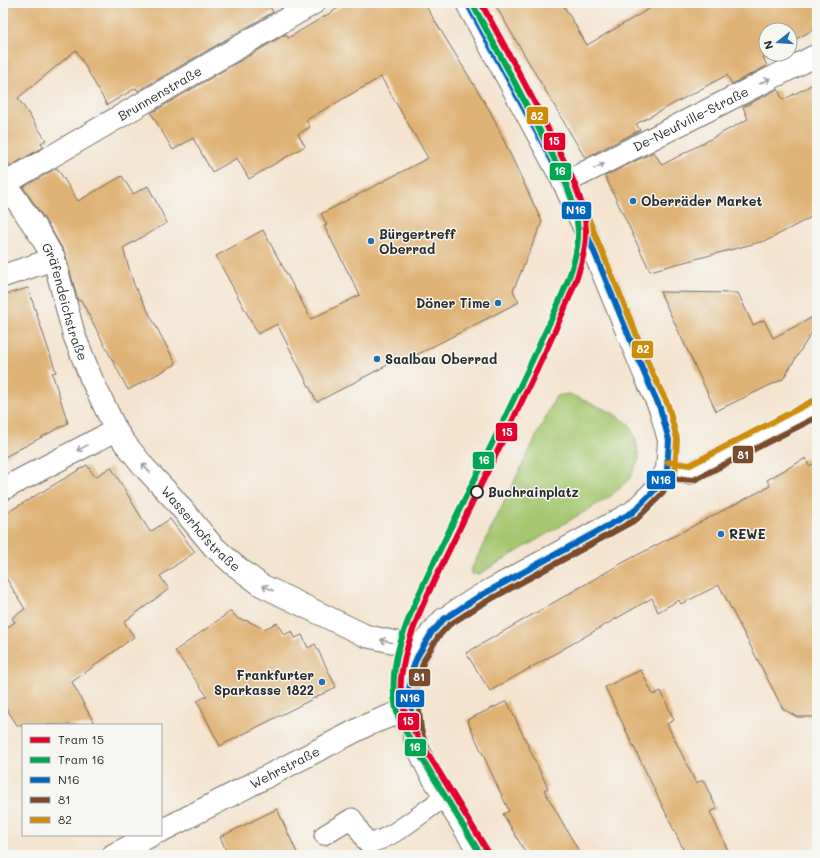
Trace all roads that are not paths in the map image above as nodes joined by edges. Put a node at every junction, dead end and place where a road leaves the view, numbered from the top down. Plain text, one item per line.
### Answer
1 (314, 3) edge
2 (467, 3) edge
3 (817, 55) edge
4 (4, 182) edge
5 (564, 183) junction
6 (54, 259) junction
7 (3, 276) edge
8 (817, 408) edge
9 (116, 430) junction
10 (667, 470) junction
11 (3, 489) edge
12 (425, 643) junction
13 (410, 708) junction
14 (445, 797) junction
15 (162, 829) edge
16 (324, 835) dead end
17 (150, 836) edge
18 (113, 855) edge
19 (481, 855) edge

1 - 4 street, Brunnenstraße
2 - 5 street
5 -> 3 street, De-Neufville-Straße
4 - 6 street, Gräfendeichstraße
5 - 10 street
6 - 7 street
6 - 9 street, Gräfendeichstraße
8 - 10 street
9 -> 11 street
12 -> 9 street, Wasserhofstraße
10 - 12 street
12 - 13 street
13 - 14 street
13 - 15 street, Wehrstraße
14 - 16 lane
14 - 19 street
17 - 18 street

